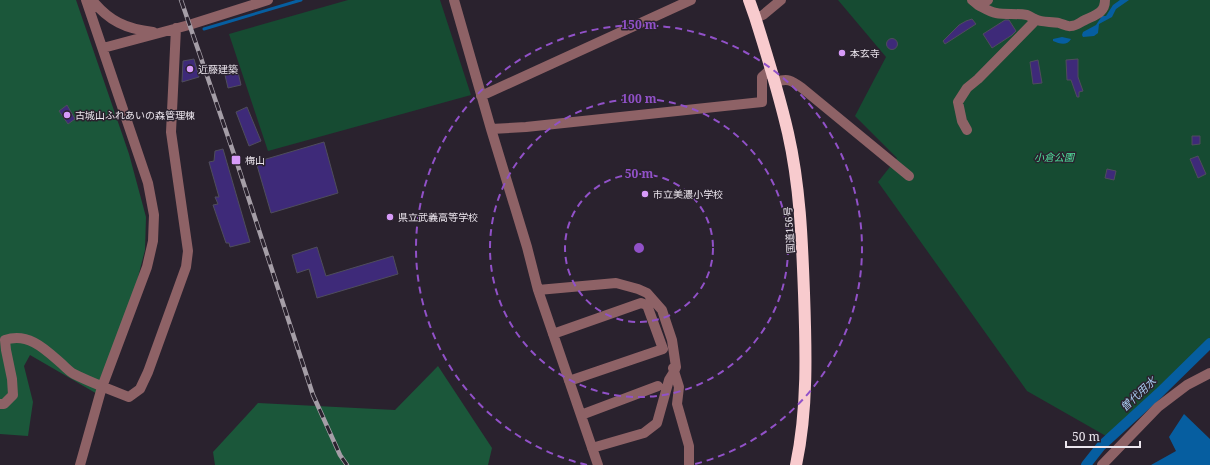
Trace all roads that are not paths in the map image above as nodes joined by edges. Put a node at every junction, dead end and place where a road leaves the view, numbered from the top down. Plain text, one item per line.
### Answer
1 (86, 0) edge
2 (92, 0) edge
3 (267, 0) edge
4 (454, 0) edge
5 (691, 0) edge
6 (749, 0) edge
7 (781, 0) edge
8 (988, 0) edge
9 (1105, 0) edge
10 (975, 3) edge
11 (755, 17) junction
12 (1034, 19) junction
13 (176, 28) junction
14 (159, 33) junction
15 (103, 48) junction
16 (771, 69) junction
17 (775, 82) junction
18 (481, 96) junction
19 (490, 129) junction
20 (967, 130) dead end
21 (909, 176) dead end
22 (538, 290) junction
23 (553, 334) junction
24 (657, 334) junction
25 (674, 372) junction
26 (1210, 373) edge
27 (569, 382) junction
28 (658, 386) dead end
29 (102, 387) junction
30 (0, 404) edge
31 (581, 415) junction
32 (592, 448) junction
33 (80, 465) edge
34 (598, 465) edge
35 (688, 465) edge
36 (796, 465) edge
37 (1102, 465) edge

1 - 15 street
2 - 14 street
3 - 13 street
4 - 18 street
5 - 18 street
6 - 11 highway, 国道156号
7 - 11 street
8 - 10 street
9 - 12 street
10 - 12 street
11 - 16 highway, 国道156号
12 - 20 street
13 - 14 street
13 - 29 street
14 - 15 street
15 - 29 street
16 - 17 highway, 国道156号
16 - 19 street
17 - 21 street
17 - 36 highway, 国道156号
18 - 19 street
19 - 22 street
22 - 23 street
22 - 25 street
23 - 24 street
23 - 27 street
24 - 25 street
24 - 27 street
25 - 32 street
25 - 35 street
26 - 37 street
27 - 31 street
28 - 31 street
29 - 30 street
29 - 33 street
31 - 32 street
32 - 34 street

